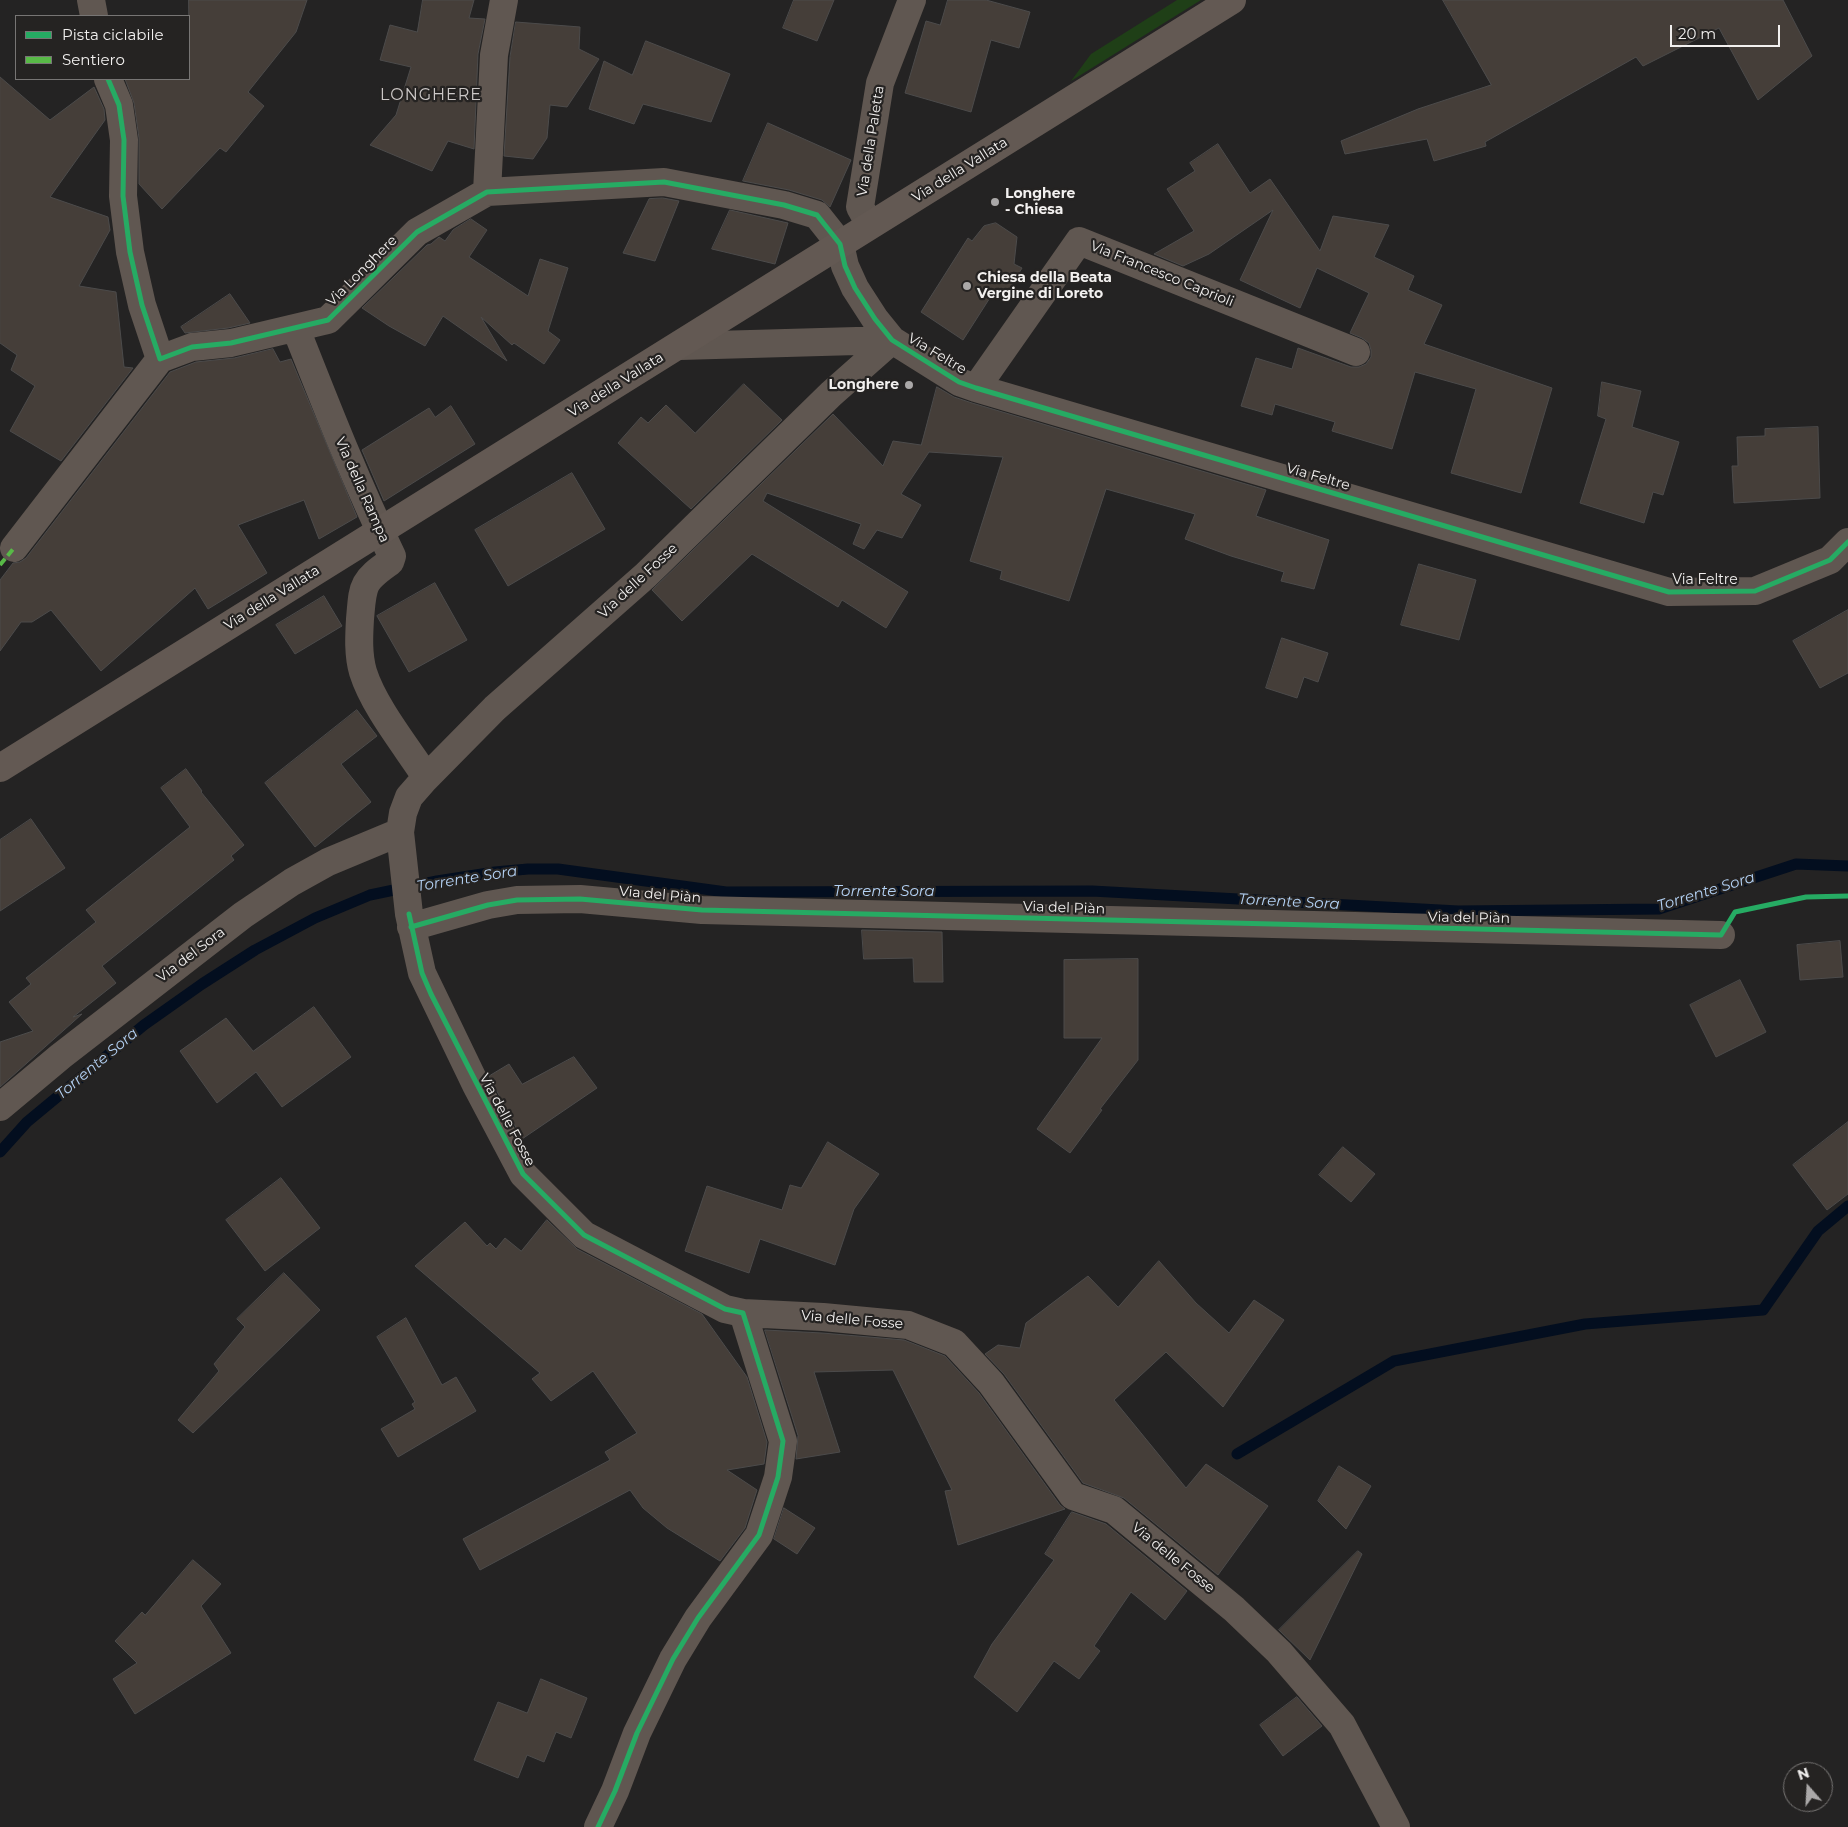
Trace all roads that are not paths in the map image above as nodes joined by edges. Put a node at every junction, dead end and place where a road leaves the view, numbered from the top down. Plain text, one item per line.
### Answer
1 (91, 0) edge
2 (504, 0) edge
3 (912, 0) edge
4 (1232, 0) edge
5 (94, 15) edge
6 (108, 80) edge
7 (487, 192) junction
8 (870, 225) junction
9 (840, 244) junction
10 (296, 329) junction
11 (892, 340) junction
12 (680, 346) junction
13 (1356, 352) dead end
14 (160, 359) junction
15 (976, 388) junction
16 (379, 530) junction
17 (1848, 542) edge
18 (14, 548) dead end
19 (0, 768) edge
20 (426, 777) junction
21 (400, 832) junction
22 (410, 921) junction
23 (1721, 935) dead end
24 (0, 1107) edge
25 (744, 1313) junction
26 (598, 1827) edge
27 (1396, 1827) edge

1 - 5 street
2 - 7 street
3 - 8 street, Via della Paletta
4 - 8 main road, Via della Vallata
6 - 14 street
7 - 9 street, Via Longhere
7 - 10 street, Via Longhere
8 - 9 main road, Via della Vallata
9 - 11 street, Via Feltre
9 - 12 main road, Via della Vallata
10 - 14 street, Via Longhere
10 - 16 street, Via della Rampa
11 - 12 street, Via Feltre
11 - 15 street, Via Feltre
11 - 20 street, Via delle Fosse
12 - 16 main road, Via della Vallata
13 - 15 street, Via Francesco Caprioli
14 - 18 street
15 - 17 street, Via Feltre
16 - 19 main road, Via della Vallata
16 - 20 street, Via della Rampa
20 - 21 street, Via delle Fosse
21 - 22 street, Via delle Fosse
21 - 24 street, Via del Sora
22 - 23 street, Via del Piàn
22 - 25 street, Via delle Fosse
25 - 26 street
25 - 27 street, Via delle Fosse

